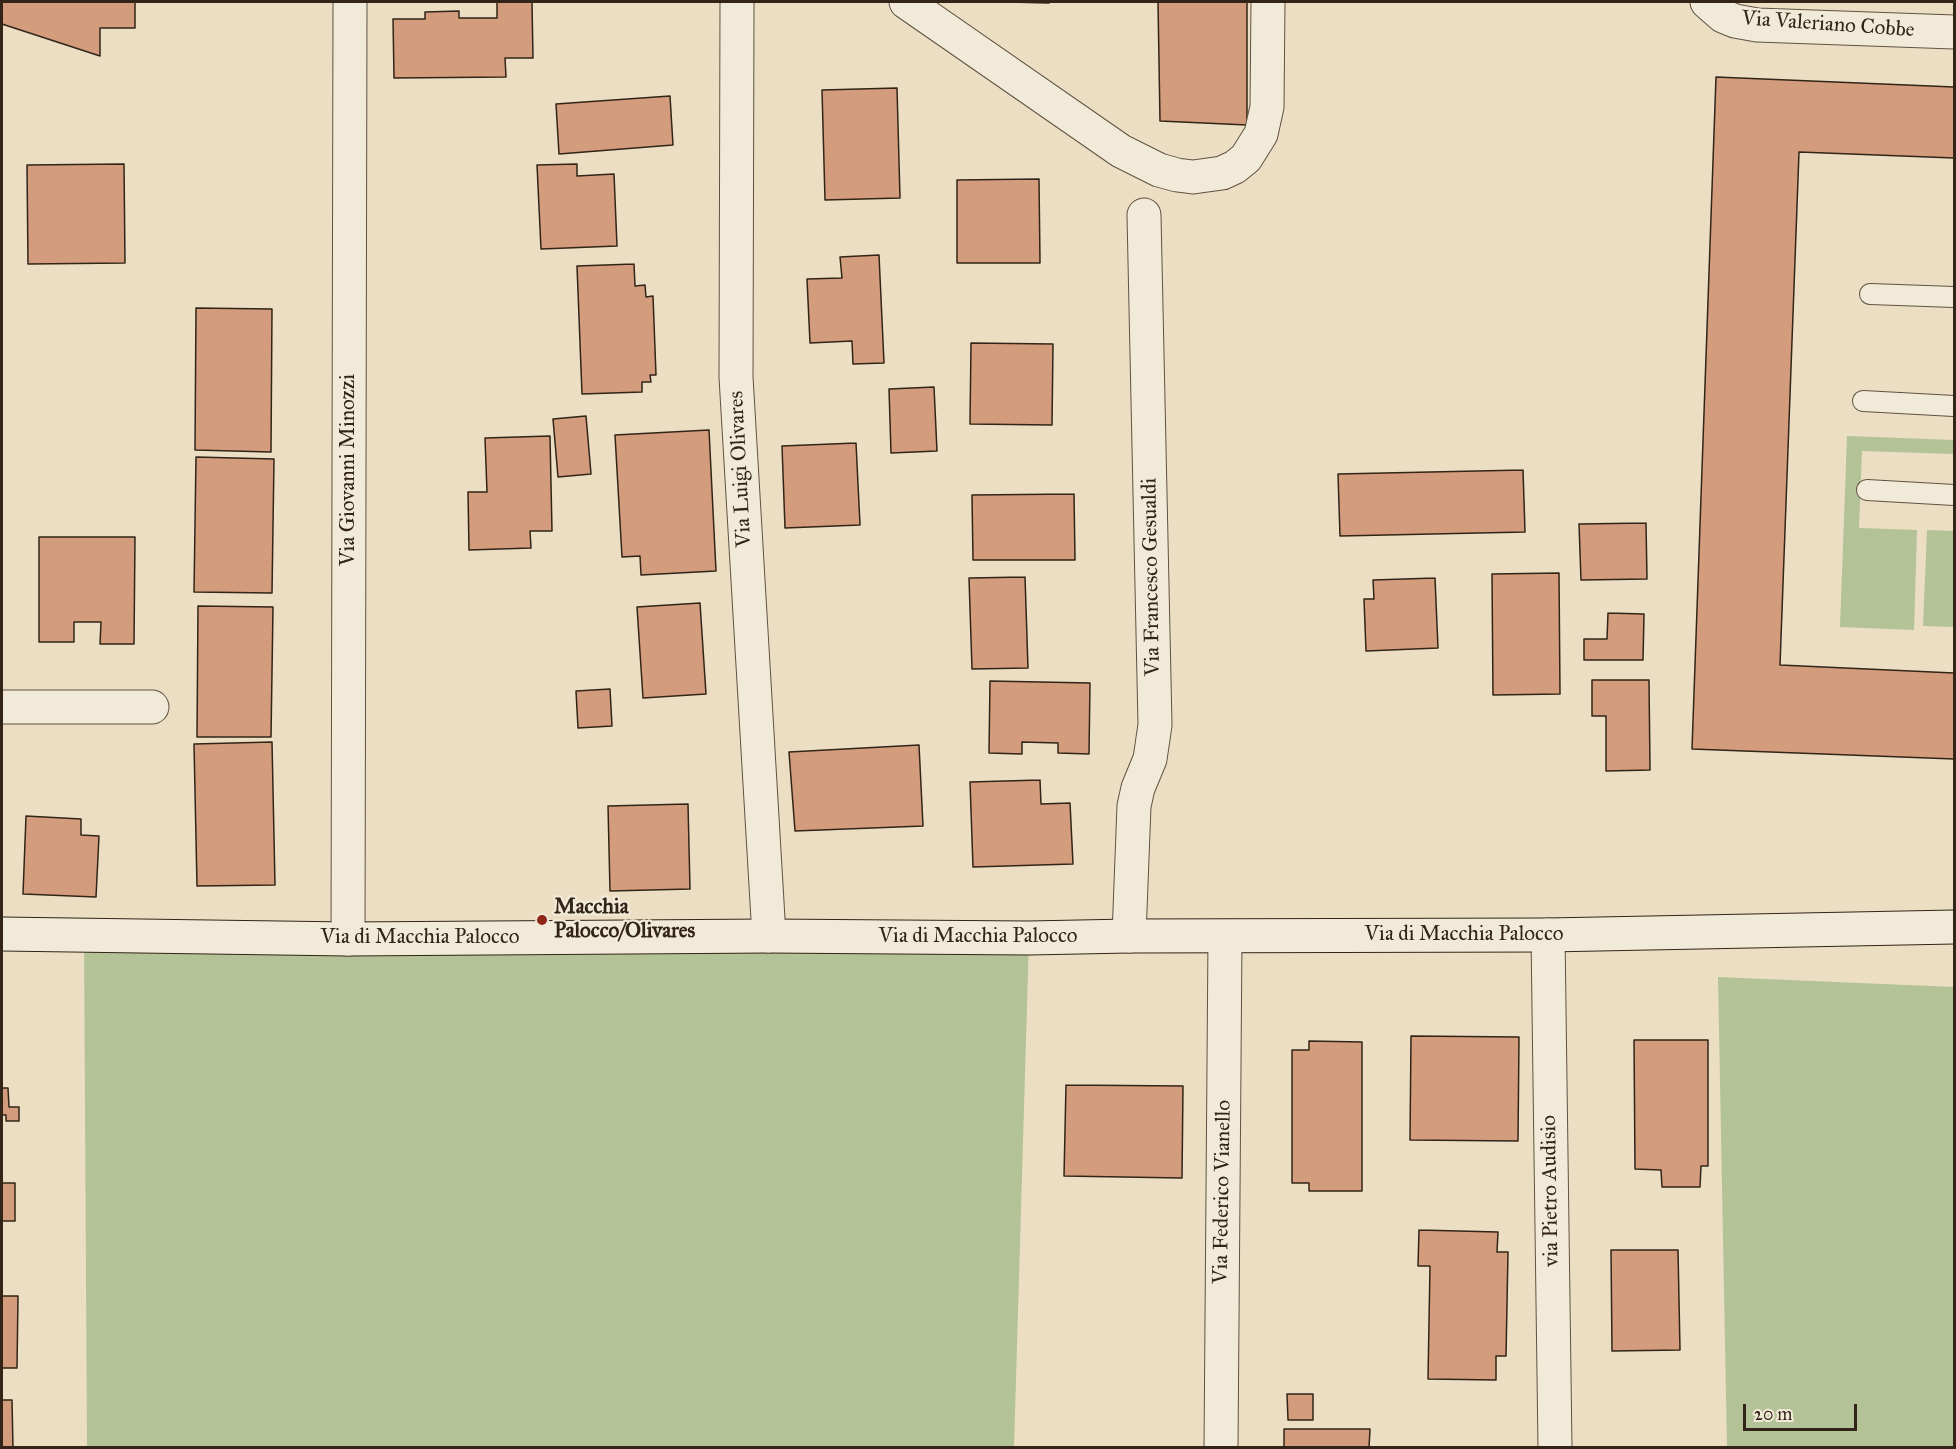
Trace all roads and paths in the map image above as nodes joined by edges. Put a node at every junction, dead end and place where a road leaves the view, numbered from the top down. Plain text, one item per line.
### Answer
1 (350, 2) edge
2 (737, 2) edge
3 (906, 2) edge
4 (1268, 2) edge
5 (1707, 2) edge
6 (1954, 32) edge
7 (1144, 215) dead end
8 (1870, 294) dead end
9 (1954, 297) edge
10 (1863, 401) dead end
11 (1954, 406) edge
12 (1867, 490) dead end
13 (1954, 495) edge
14 (2, 707) edge
15 (152, 707) dead end
16 (1954, 927) edge
17 (2, 934) edge
18 (1548, 935) junction
19 (769, 936) junction
20 (1129, 936) junction
21 (1225, 937) junction
22 (348, 939) junction
23 (1221, 1448) edge
24 (1555, 1448) edge

1 - 22 street, Via Giovanni Minozzi
2 - 19 street, Via Luigi Olivares
3 - 4 street
5 - 6 street, Via Valeriano Cobbe
7 - 20 street, Via Francesco Gesualdi
8 - 9 lane
10 - 11 lane
12 - 13 lane
14 - 15 street
16 - 18 street, Via di Macchia Palocco
17 - 22 street, Via di Macchia Palocco
18 - 21 street, Via di Macchia Palocco
18 - 24 street, via Pietro Audisio
19 - 20 street, Via di Macchia Palocco
19 - 22 street, Via di Macchia Palocco
20 - 21 street, Via di Macchia Palocco
21 - 23 street, Via Federico Vianello

